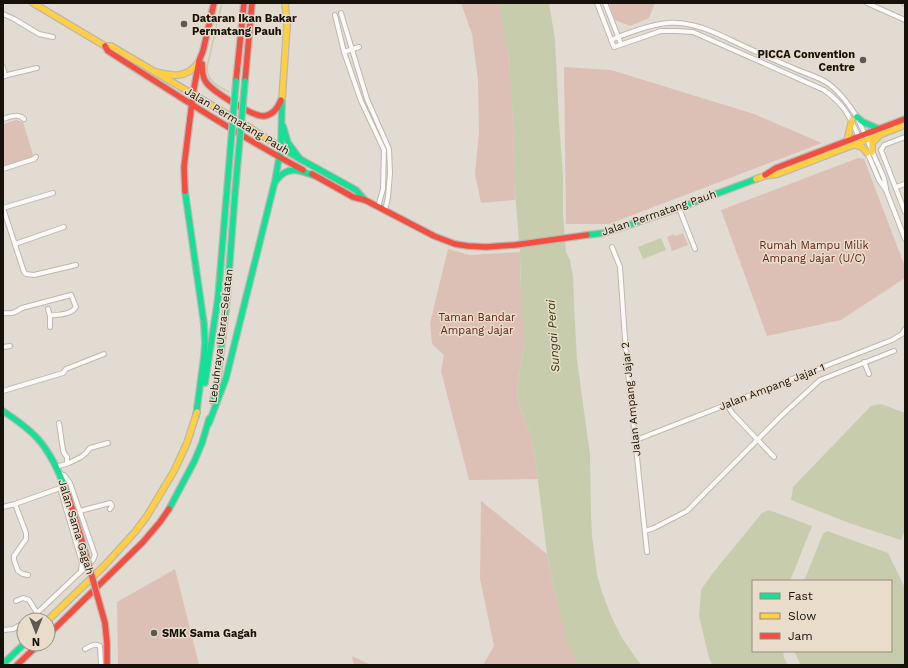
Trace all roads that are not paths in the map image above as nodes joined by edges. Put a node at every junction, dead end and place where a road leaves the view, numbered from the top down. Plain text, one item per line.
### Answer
1 (33, 3) edge
2 (214, 3) edge
3 (244, 3) edge
4 (252, 3) edge
5 (285, 3) edge
6 (596, 3) edge
7 (604, 3) edge
8 (867, 3) edge
9 (341, 13) dead end
10 (3, 14) edge
11 (335, 16) dead end
12 (905, 20) edge
13 (53, 37) dead end
14 (618, 37) junction
15 (611, 40) junction
16 (621, 44) junction
17 (105, 46) junction
18 (359, 47) dead end
19 (352, 49) junction
20 (203, 51) junction
21 (344, 52) junction
22 (200, 61) junction
23 (3, 67) edge
24 (37, 68) dead end
25 (155, 72) junction
26 (4, 76) edge
27 (193, 94) junction
28 (282, 98) junction
29 (367, 99) junction
30 (361, 101) junction
31 (192, 105) junction
32 (854, 118) junction
33 (3, 119) edge
34 (24, 119) dead end
35 (905, 119) edge
36 (282, 120) junction
37 (905, 125) edge
38 (880, 132) junction
39 (905, 137) edge
40 (863, 138) junction
41 (848, 141) junction
42 (853, 145) junction
43 (280, 147) junction
44 (870, 152) junction
45 (36, 157) dead end
46 (279, 157) junction
47 (300, 159) junction
48 (3, 169) edge
49 (315, 176) junction
50 (764, 176) junction
51 (275, 181) junction
52 (905, 184) edge
53 (896, 187) junction
54 (53, 193) dead end
55 (365, 200) junction
56 (378, 207) junction
57 (3, 208) edge
58 (679, 208) junction
59 (385, 211) junction
60 (905, 212) edge
61 (905, 225) edge
62 (900, 226) junction
63 (64, 227) dead end
64 (905, 239) edge
65 (15, 244) junction
66 (612, 247) dead end
67 (695, 249) dead end
68 (76, 266) dead end
69 (48, 309) dead end
70 (3, 313) edge
71 (50, 316) junction
72 (50, 327) dead end
73 (905, 329) edge
74 (10, 346) dead end
75 (3, 347) edge
76 (894, 351) dead end
77 (104, 354) dead end
78 (864, 362) junction
79 (869, 374) dead end
80 (3, 391) edge
81 (727, 405) junction
82 (3, 411) edge
83 (196, 416) junction
84 (59, 423) dead end
85 (208, 423) junction
86 (636, 440) junction
87 (758, 440) junction
88 (108, 443) dead end
89 (774, 457) dead end
90 (67, 464) junction
91 (56, 467) junction
92 (59, 474) junction
93 (62, 485) junction
94 (15, 504) junction
95 (3, 507) edge
96 (110, 509) dead end
97 (80, 511) junction
98 (645, 531) junction
99 (647, 552) dead end
100 (80, 572) junction
101 (28, 575) dead end
102 (16, 600) dead end
103 (36, 612) edge
104 (38, 612) edge
105 (56, 612) edge
106 (16, 627) edge
107 (56, 627) edge
108 (3, 630) edge
109 (85, 649) dead end
110 (16, 652) edge
111 (31, 652) edge
112 (3, 664) edge
113 (17, 665) edge
114 (101, 665) edge
115 (107, 665) edge

1 - 17 main road, Jalan Permatang Pauh
2 - 20 main road
3 - 83 main road, Lebuhraya Utara–Selatan, bridge
4 - 85 main road, Lebuhraya Utara–Selatan, bridge
5 - 28 main road
6 - 15 street
7 - 14 street
8 - 12 street
9 - 19 street
10 - 13 street
11 - 21 street
14 - 15 street
14 - 16 street
14 - 32 street
15 - 16 street
16 - 32 street
17 - 25 main road, Jalan Permatang Pauh
17 - 31 main road, Jalan Permatang Pauh
18 - 19 street
19 - 21 street
19 - 29 street
20 - 22 main road
20 - 28 main road
21 - 30 street
22 - 25 main road
22 - 27 main road
23 - 26 street
24 - 26 street
25 - 27 main road, Jalan Permatang Pauh
27 - 31 main road
27 - 43 main road, Jalan Permatang Pauh
28 - 36 main road
29 - 30 street
29 - 59 street
30 - 56 street
31 - 46 main road, Jalan Permatang Pauh
31 - 83 main road
32 - 38 main road
32 - 40 street
32 - 41 main road
33 - 34 street
35 - 38 main road
36 - 43 main road
36 - 47 main road
37 - 38 main road, Jalan Permatang Pauh
38 - 40 main road, Jalan Permatang Pauh
38 - 44 main road
39 - 53 street
40 - 41 main road
40 - 42 main road, Jalan Permatang Pauh
40 - 44 street
41 - 50 main road
42 - 44 main road
42 - 50 main road, Jalan Permatang Pauh
43 - 46 main road
43 - 47 main road, Jalan Permatang Pauh
44 - 62 street
45 - 48 street
46 - 49 main road, Jalan Permatang Pauh
46 - 51 main road
47 - 55 main road, Jalan Permatang Pauh
49 - 51 main road
49 - 55 main road, Jalan Permatang Pauh
50 - 58 main road, Jalan Permatang Pauh
51 - 85 main road
52 - 53 street
53 - 60 street
54 - 57 street
55 - 56 main road, Jalan Permatang Pauh
56 - 59 main road, Jalan Permatang Pauh
57 - 65 street
58 - 59 main road, Jalan Permatang Pauh
58 - 67 street
61 - 62 street
62 - 64 street
63 - 65 street
65 - 68 street
66 - 86 street, Jalan Ampang Jajar 2
69 - 71 street
70 - 71 street
71 - 72 street
73 - 81 street, Jalan Ampang Jajar 1
74 - 75 street
76 - 78 street
77 - 80 street
78 - 79 street
78 - 87 street
81 - 86 street, Jalan Ampang Jajar 1
81 - 87 street
82 - 91 main road, Jalan Sama Gagah
83 - 105 main road, Lebuhraya Utara–Selatan
84 - 90 street
85 - 107 main road, Lebuhraya Utara–Selatan
86 - 98 street, Jalan Ampang Jajar 2
87 - 89 street
87 - 98 street
88 - 90 street
90 - 91 street
91 - 92 main road, Jalan Sama Gagah
92 - 93 main road, Jalan Sama Gagah
92 - 97 street
93 - 94 street
93 - 100 street
93 - 115 main road, Jalan Sama Gagah, bridge
94 - 95 street
94 - 101 street
96 - 97 street
97 - 100 street
98 - 99 street, Jalan Ampang Jajar 2
100 - 104 street
102 - 103 street
106 - 108 street
109 - 114 street
110 - 112 main road
111 - 113 main road

